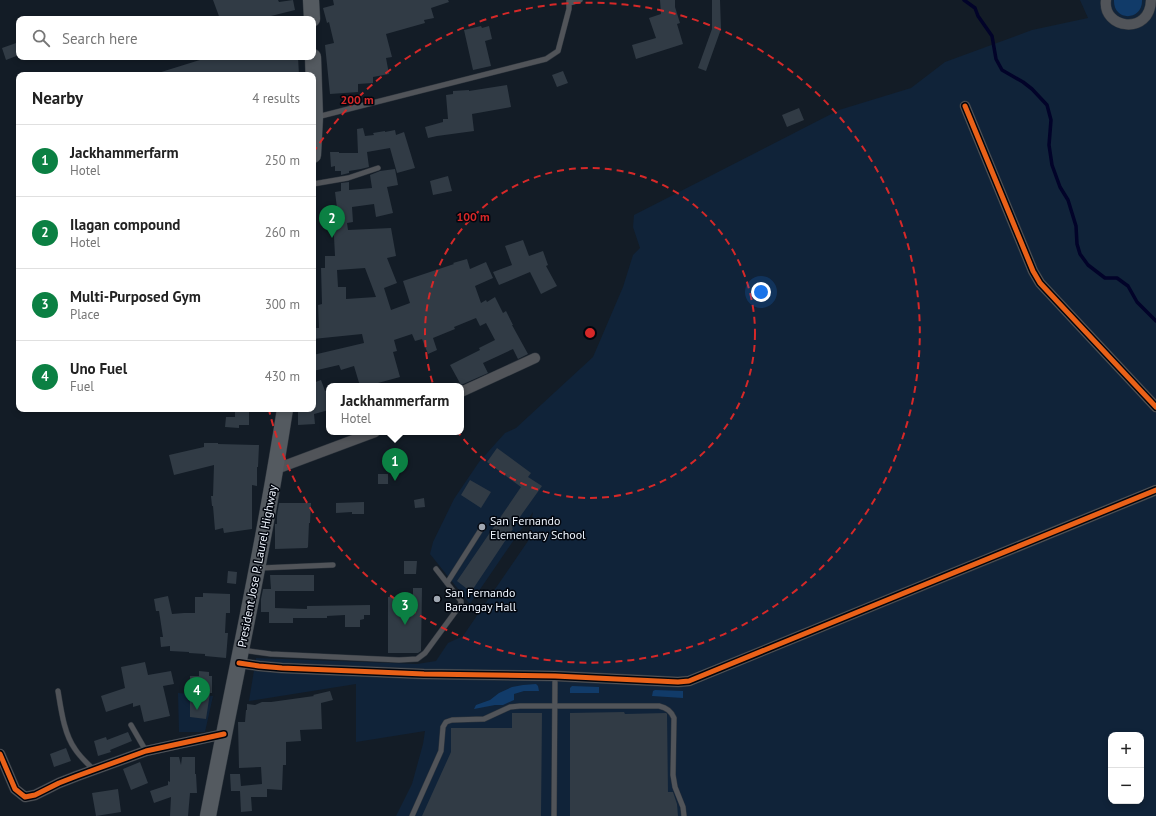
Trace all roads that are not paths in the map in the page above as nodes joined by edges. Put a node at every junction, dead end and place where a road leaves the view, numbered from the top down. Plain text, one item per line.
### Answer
1 (311, 0) edge
2 (580, 0) edge
3 (1106, 0) edge
4 (1152, 0) edge
5 (569, 2) edge
6 (312, 16) edge
7 (313, 60) edge
8 (314, 72) edge
9 (965, 106) dead end
10 (316, 117) edge
11 (378, 168) dead end
12 (316, 183) edge
13 (535, 358) dead end
14 (464, 391) edge
15 (1156, 407) edge
16 (285, 412) edge
17 (367, 435) edge
18 (276, 470) junction
19 (1156, 490) edge
20 (480, 531) dead end
21 (333, 565) dead end
22 (257, 568) junction
23 (436, 569) dead end
24 (446, 582) junction
25 (240, 656) junction
26 (555, 676) junction
27 (58, 691) dead end
28 (555, 706) junction
29 (131, 725) dead end
30 (224, 734) junction
31 (146, 751) junction
32 (0, 754) edge
33 (94, 770) junction
34 (208, 816) edge
35 (412, 816) edge
36 (554, 816) edge
37 (684, 816) edge

1 - 6 highway
2 - 5 lane
3 - 4 street
5 - 10 lane
7 - 8 highway
9 - 15 street
11 - 12 lane
13 - 14 street
16 - 18 highway, President Jose P. Laurel Highway
17 - 18 street
18 - 22 highway, President Jose P. Laurel Highway
19 - 26 street
20 - 24 lane
21 - 22 lane
22 - 25 highway, President Jose P. Laurel Highway
23 - 24 lane
24 - 25 lane
25 - 26 street
25 - 30 highway, President Jose P. Laurel Highway
26 - 28 lane
27 - 33 lane
28 - 35 lane
28 - 36 lane
28 - 37 lane
29 - 31 lane
30 - 31 street
30 - 34 highway, President Jose P. Laurel Highway
31 - 33 street
32 - 33 street

